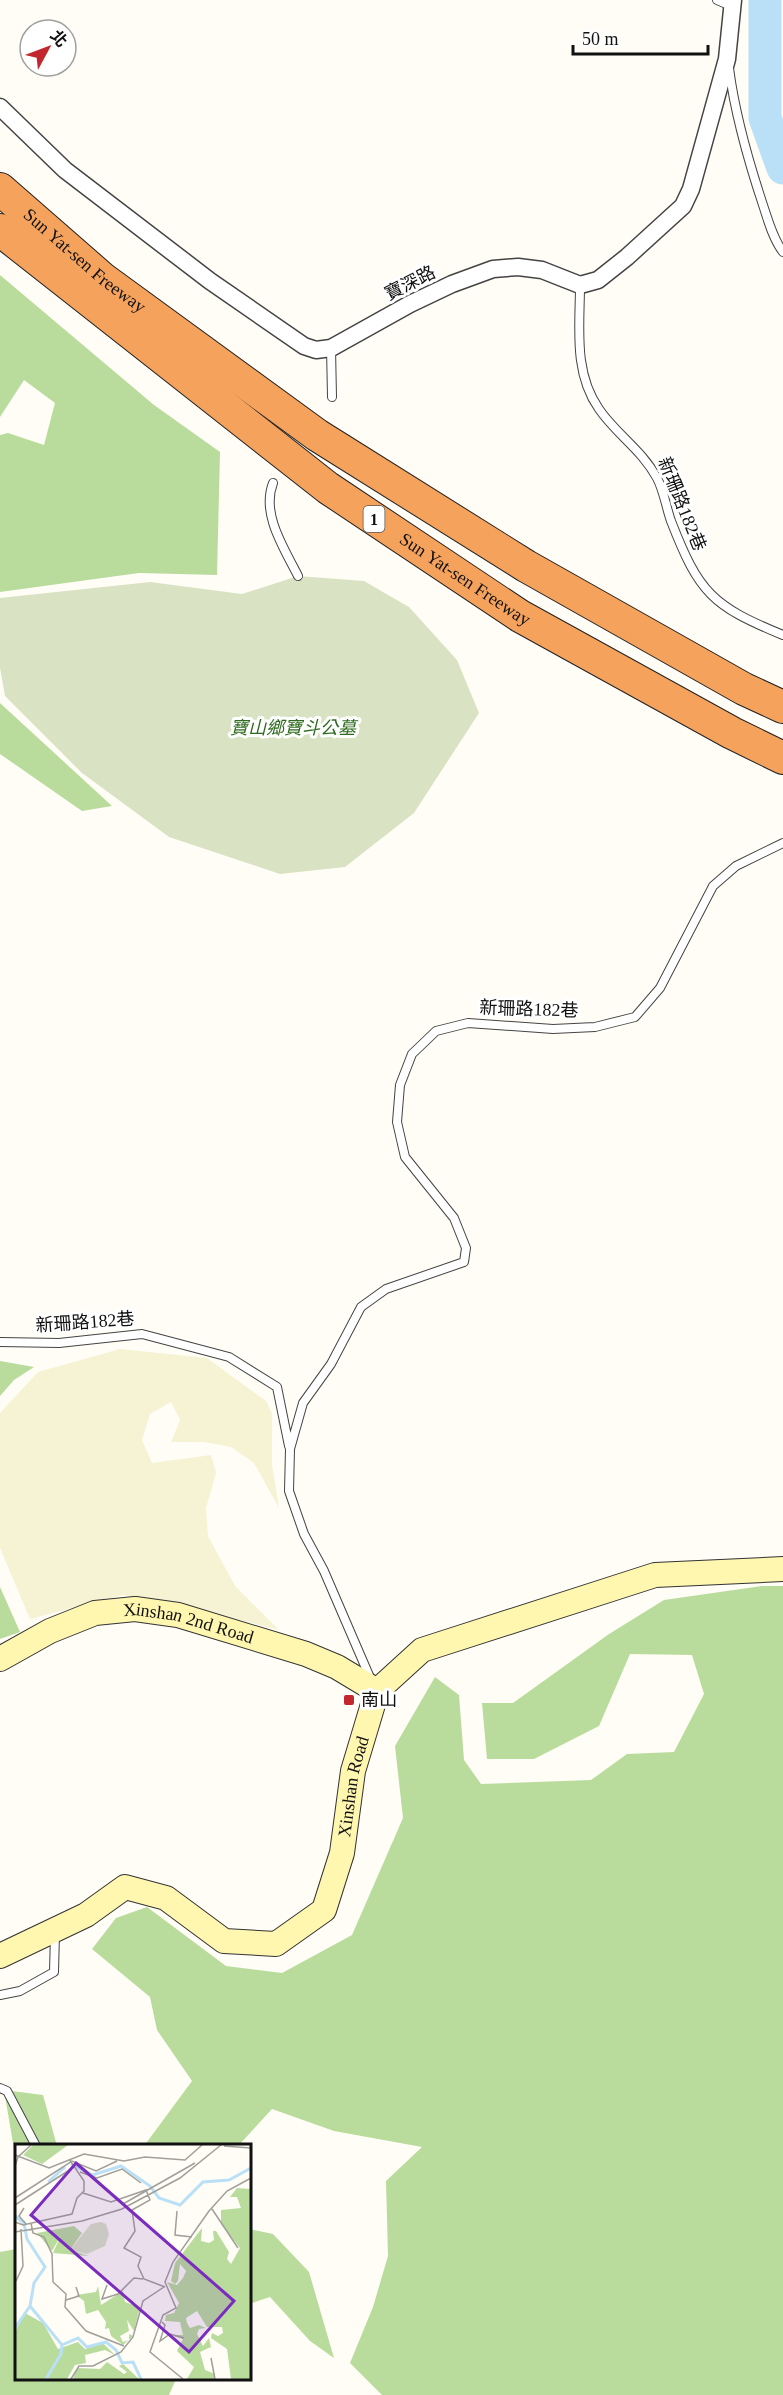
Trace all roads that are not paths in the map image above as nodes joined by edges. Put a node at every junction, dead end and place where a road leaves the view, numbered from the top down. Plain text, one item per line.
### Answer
1 (727, 2) edge
2 (727, 59) junction
3 (0, 107) edge
4 (0, 189) edge
5 (0, 230) edge
6 (783, 252) edge
7 (580, 285) junction
8 (332, 348) junction
9 (332, 398) dead end
10 (273, 483) dead end
11 (298, 576) dead end
12 (783, 635) edge
13 (783, 707) edge
14 (783, 758) edge
15 (783, 843) edge
16 (0, 1342) edge
17 (290, 1449) junction
18 (783, 1569) edge
19 (0, 1659) edge
20 (377, 1691) junction
21 (55, 1930) junction
22 (0, 1956) edge
23 (0, 1995) edge
24 (0, 2088) edge
25 (35, 2144) edge

1 - 2 street
2 - 6 lane
2 - 7 street
3 - 8 street
4 - 13 highway, Sun Yat-sen Freeway / 1
5 - 14 highway, Sun Yat-sen Freeway / 1
7 - 8 street, 寶深路
7 - 12 lane, 新珊路182巷
8 - 9 lane
10 - 11 lane
15 - 17 lane, 新珊路182巷
16 - 17 lane, 新珊路182巷
17 - 20 lane, 新珊路182巷
18 - 20 street
19 - 20 street, Xinshan 2nd Road
20 - 21 street, Xinshan Road
21 - 22 street, Xinshan Road
21 - 23 lane
24 - 25 lane

